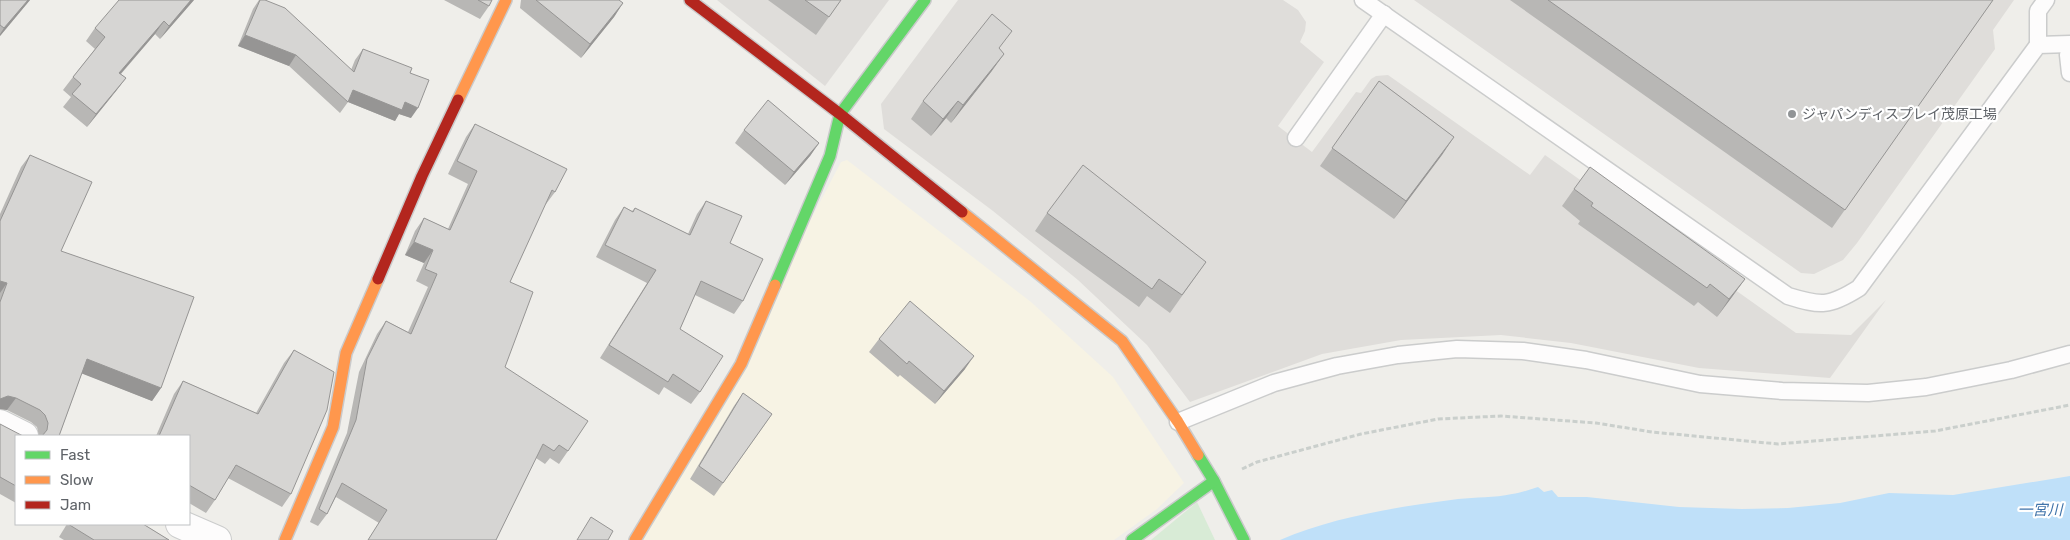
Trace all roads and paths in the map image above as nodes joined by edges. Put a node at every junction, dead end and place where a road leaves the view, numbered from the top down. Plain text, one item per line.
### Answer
1 (506, 0) edge
2 (690, 0) edge
3 (925, 0) edge
4 (1363, 0) edge
5 (2046, 0) edge
6 (1384, 14) junction
7 (2070, 44) edge
8 (2038, 45) junction
9 (2070, 51) edge
10 (2070, 73) edge
11 (840, 114) junction
12 (1296, 138) dead end
13 (2070, 354) edge
14 (2070, 405) edge
15 (1178, 422) junction
16 (0, 424) edge
17 (22, 435) edge
18 (1216, 486) junction
19 (182, 525) edge
20 (217, 540) edge
21 (285, 540) edge
22 (635, 540) edge
23 (1132, 540) edge
24 (1244, 540) edge

1 - 21 street
2 - 11 street
3 - 11 street
4 - 6 lane
5 - 8 lane
6 - 8 lane
6 - 12 lane
7 - 8 lane
9 - 10 lane
11 - 15 street
11 - 22 street
13 - 15 lane
14 - 18 path
15 - 18 street
16 - 17 street
18 - 23 street
18 - 24 street
19 - 20 street

